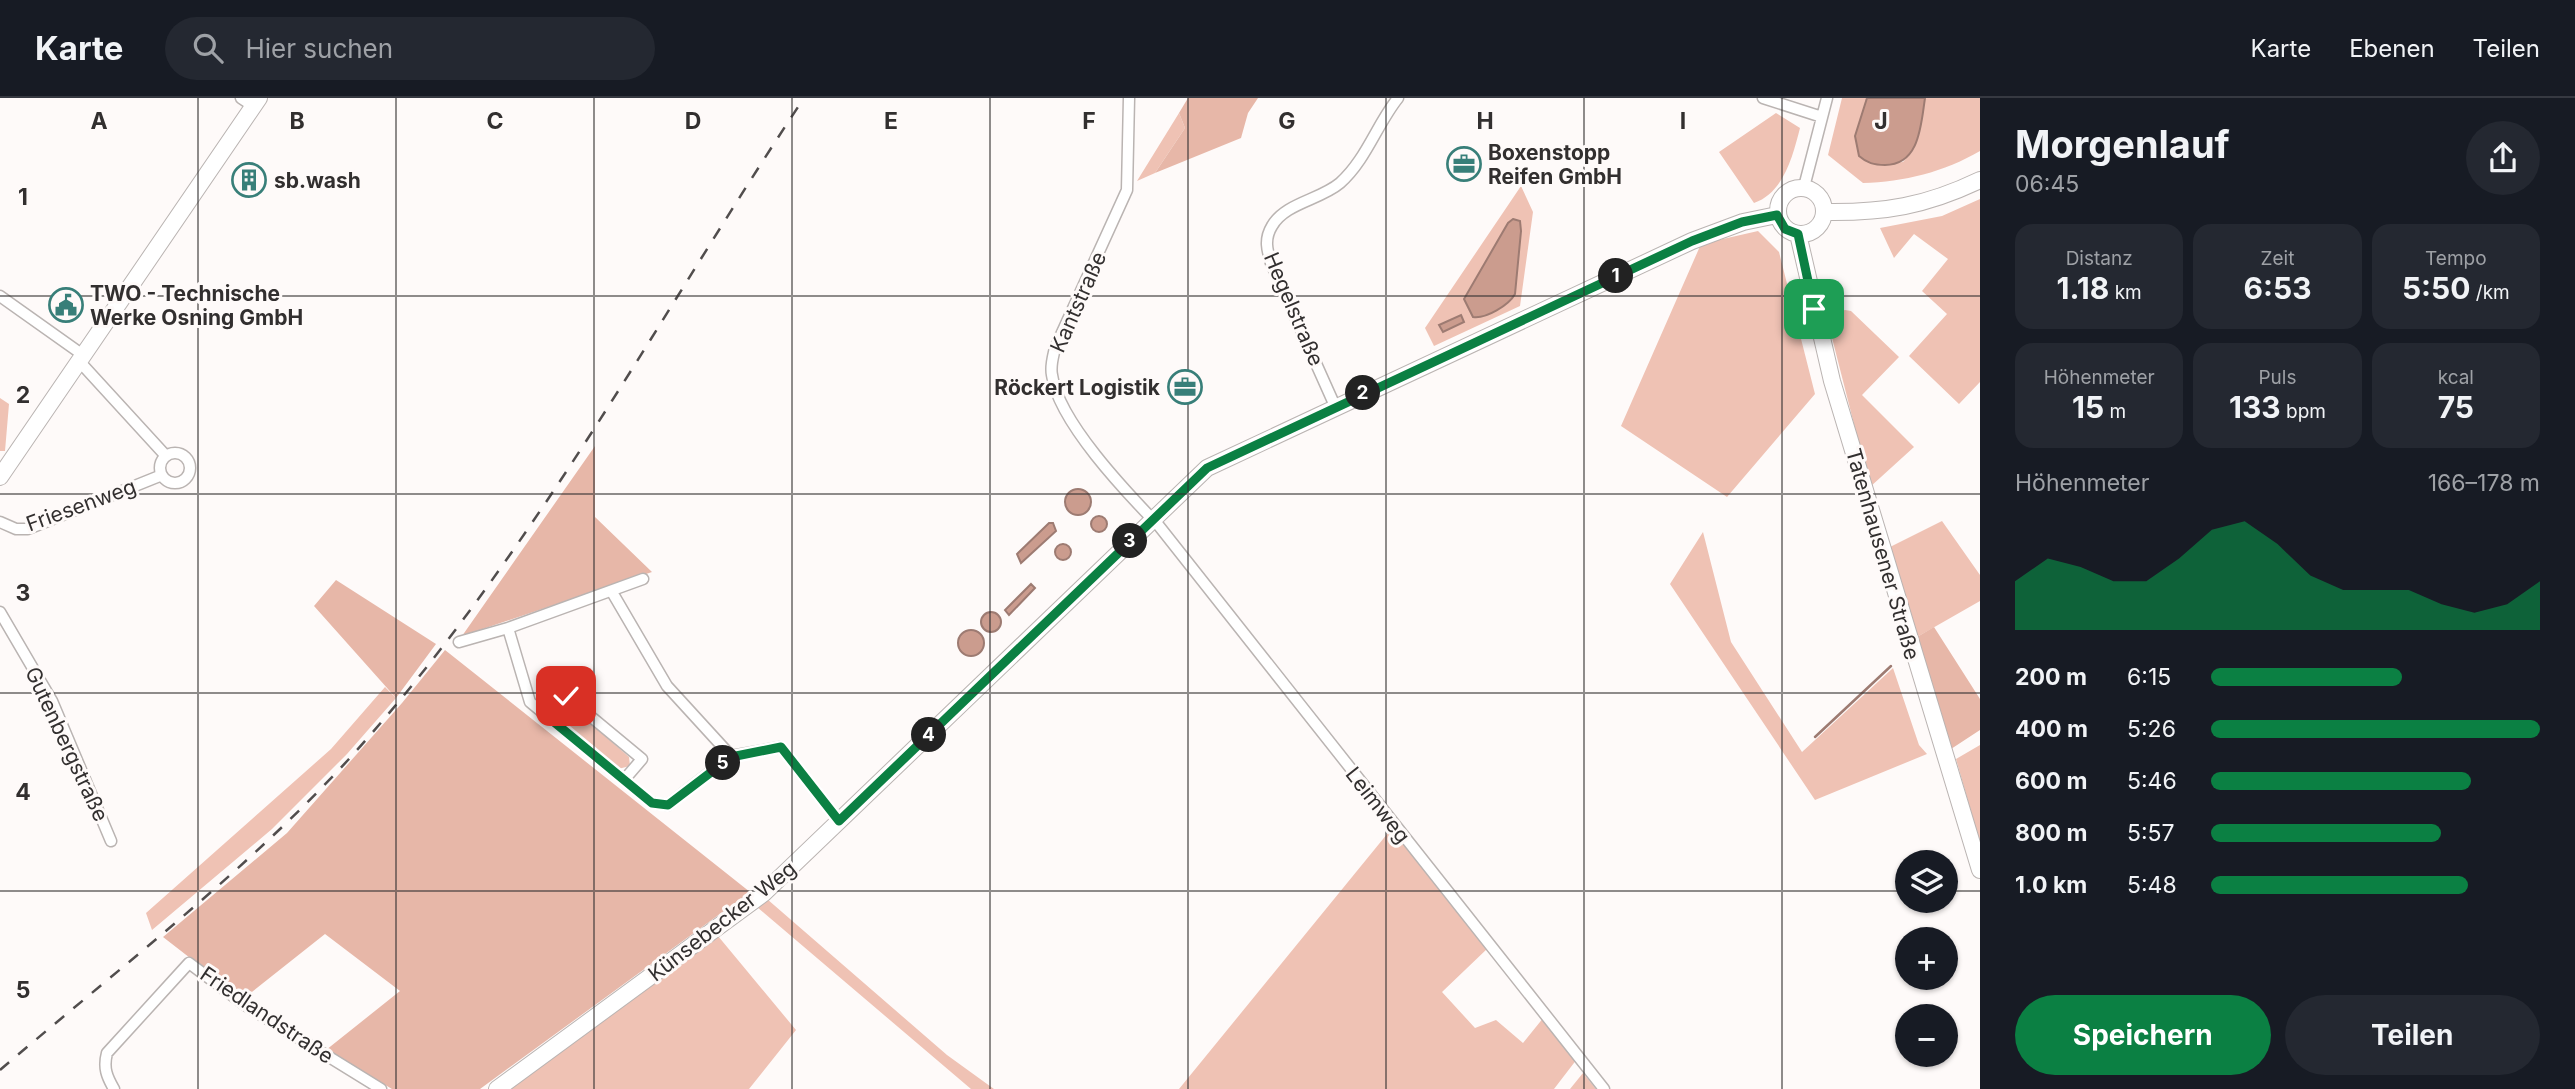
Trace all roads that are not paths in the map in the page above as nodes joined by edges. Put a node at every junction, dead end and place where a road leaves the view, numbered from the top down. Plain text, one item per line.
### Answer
1 (1129, 98) edge
2 (1398, 98) edge
3 (1763, 98) edge
4 (1827, 98) edge
5 (251, 101) edge
6 (1822, 117) junction
7 (1980, 180) edge
8 (1804, 187) junction
9 (1824, 212) junction
10 (1777, 215) junction
11 (1798, 234) junction
12 (0, 296) edge
13 (81, 358) junction
14 (1335, 407) junction
15 (166, 456) junction
16 (1, 474) edge
17 (162, 474) junction
18 (1153, 520) junction
19 (0, 522) edge
20 (643, 579) dead end
21 (611, 592) junction
22 (0, 612) edge
23 (509, 628) junction
24 (459, 642) dead end
25 (548, 717) junction
26 (731, 757) junction
27 (624, 780) junction
28 (839, 821) junction
29 (111, 841) dead end
30 (1980, 870) edge
31 (114, 1089) edge
32 (381, 1089) edge
33 (497, 1089) edge
34 (1604, 1089) edge

1 - 18 street, Kantstraße
2 - 14 street, Hegelstraße
3 - 6 street
4 - 6 street
5 - 13 street
6 - 8 street
7 - 9 street
8 - 9 street
8 - 10 street
9 - 11 street
10 - 11 street
10 - 14 street, Künsebecker Weg
11 - 30 street, Tatenhausener Straße
12 - 13 street, Friesenweg
13 - 15 street, Friesenweg
13 - 16 street
14 - 18 street, Künsebecker Weg
15 - 17 street, Friesenweg
15 - 17 street, Friesenweg
17 - 19 street, Friesenweg
18 - 28 street, Künsebecker Weg
18 - 34 street, Leimweg
20 - 21 street
21 - 23 street
21 - 26 street
22 - 29 street, Gutenbergstraße
23 - 24 street
23 - 25 street
25 - 27 street
25 - 27 street
26 - 27 street
26 - 28 street
28 - 33 street, Künsebecker Weg
31 - 32 street, Friedlandstraße

